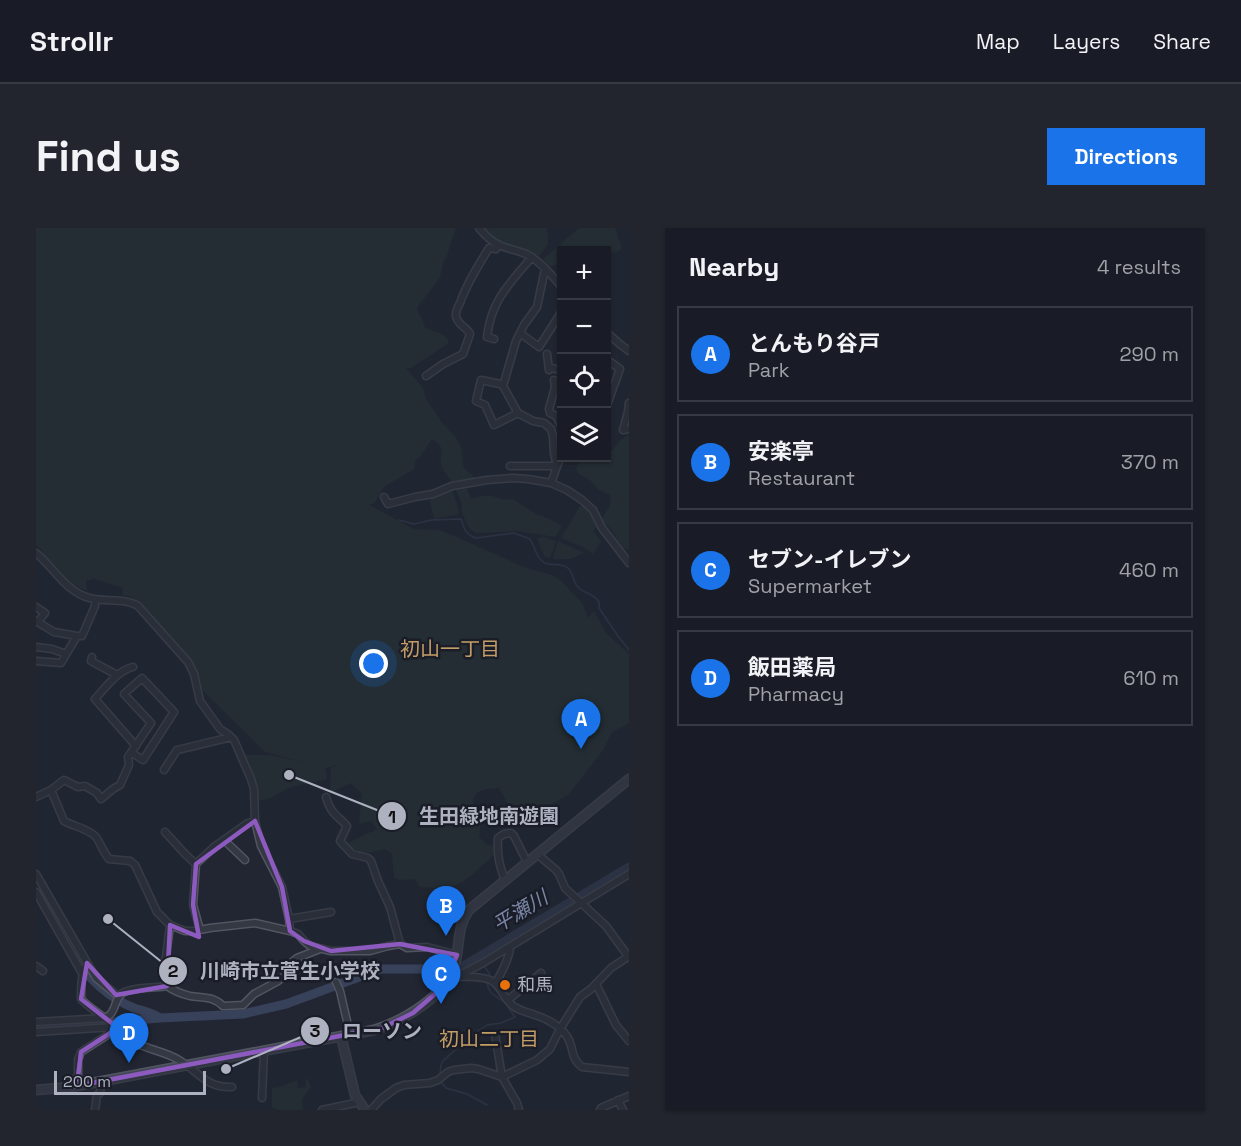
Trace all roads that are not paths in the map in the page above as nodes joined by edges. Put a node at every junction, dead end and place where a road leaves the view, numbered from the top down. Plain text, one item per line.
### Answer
1 (479, 228) edge
2 (498, 244) junction
3 (532, 257) junction
4 (544, 269) junction
5 (557, 284) edge
6 (557, 318) edge
7 (520, 333) junction
8 (611, 336) edge
9 (494, 339) dead end
10 (629, 351) edge
11 (547, 354) dead end
12 (611, 363) edge
13 (557, 370) edge
14 (426, 376) dead end
15 (554, 380) dead end
16 (500, 384) dead end
17 (611, 394) edge
18 (629, 403) edge
19 (518, 413) junction
20 (557, 418) edge
21 (629, 429) edge
22 (558, 462) edge
23 (510, 465) dead end
24 (557, 467) junction
25 (551, 483) junction
26 (384, 497) dead end
27 (36, 553) edge
28 (629, 563) edge
29 (95, 600) junction
30 (36, 607) edge
31 (37, 621) edge
32 (77, 636) junction
33 (36, 646) edge
34 (66, 654) junction
35 (92, 657) dead end
36 (36, 661) edge
37 (133, 667) dead end
38 (117, 675) junction
39 (231, 737) junction
40 (136, 746) junction
41 (132, 753) junction
42 (164, 770) dead end
43 (629, 779) edge
44 (51, 790) junction
45 (36, 797) edge
46 (326, 797) dead end
47 (255, 821) junction
48 (165, 832) dead end
49 (224, 840) junction
50 (537, 854) junction
51 (245, 860) dead end
52 (527, 862) junction
53 (196, 864) junction
54 (36, 874) edge
55 (629, 874) edge
56 (506, 880) junction
57 (36, 892) edge
58 (581, 901) junction
59 (331, 912) dead end
60 (289, 919) junction
61 (170, 925) junction
62 (200, 930) junction
63 (290, 931) junction
64 (400, 944) junction
65 (510, 947) junction
66 (321, 949) junction
67 (457, 955) junction
68 (628, 956) edge
69 (87, 963) junction
70 (36, 966) edge
71 (43, 971) dead end
72 (453, 973) junction
73 (541, 973) dead end
74 (82, 974) junction
75 (495, 983) junction
76 (596, 984) junction
77 (337, 985) dead end
78 (167, 987) junction
79 (119, 997) junction
80 (508, 1000) junction
81 (106, 1019) junction
82 (36, 1022) edge
83 (113, 1026) junction
84 (561, 1029) junction
85 (36, 1032) edge
86 (495, 1034) dead end
87 (346, 1035) junction
88 (629, 1041) edge
89 (264, 1050) junction
90 (186, 1064) junction
91 (629, 1072) edge
92 (502, 1077) junction
93 (101, 1081) junction
94 (71, 1087) junction
95 (232, 1087) dead end
96 (36, 1090) edge
97 (629, 1096) edge
98 (262, 1098) dead end
99 (618, 1100) junction
100 (362, 1106) edge
101 (95, 1110) edge
102 (322, 1110) edge
103 (371, 1110) edge
104 (519, 1110) edge
105 (600, 1110) edge
106 (622, 1110) edge

1 - 2 street
2 - 3 street
2 - 14 street
3 - 4 street
3 - 9 street
4 - 5 street
4 - 7 street
6 - 7 street
7 - 19 street
8 - 10 street
11 - 13 street
12 - 17 street
15 - 20 street
16 - 19 street
18 - 21 street
19 - 24 street
22 - 24 street
23 - 24 street
24 - 25 street
25 - 26 street
25 - 28 street
27 - 29 street
29 - 32 street
29 - 39 street
30 - 31 street
31 - 32 street
32 - 34 street
33 - 34 street
34 - 36 street
35 - 38 street
37 - 38 street
38 - 40 street
39 - 42 street
39 - 47 street
40 - 41 street
40 - 41 street
41 - 44 street
43 - 50 street
44 - 45 street
44 - 61 street
46 - 64 street
47 - 49 street
47 - 60 street
48 - 53 street
49 - 51 street
49 - 53 street
50 - 52 street
50 - 58 street
52 - 56 street
52 - 56 street
53 - 62 street
54 - 69 street
55 - 58 street
56 - 67 street
57 - 74 street
58 - 65 street
58 - 68 street
59 - 60 street
60 - 63 street
61 - 62 street
61 - 78 street
62 - 63 street
63 - 66 street
64 - 66 street
64 - 67 street
65 - 72 street
65 - 75 street
66 - 78 street
67 - 72 street
68 - 76 street
69 - 74 street
69 - 79 street
70 - 71 street
72 - 75 street
72 - 87 street
73 - 80 street
74 - 81 street
75 - 80 street
76 - 84 street
76 - 88 street
77 - 87 street
78 - 79 street
79 - 81 street
80 - 84 street
81 - 82 street
81 - 83 street
83 - 85 street
83 - 90 street
83 - 94 street
84 - 91 street
84 - 92 street
86 - 92 street
87 - 89 street
87 - 100 street
89 - 90 street
89 - 98 street
90 - 93 street
90 - 95 street
92 - 103 street
92 - 104 street
93 - 94 street
93 - 101 street
94 - 96 street
97 - 99 street
99 - 105 street
99 - 106 street
100 - 102 street

